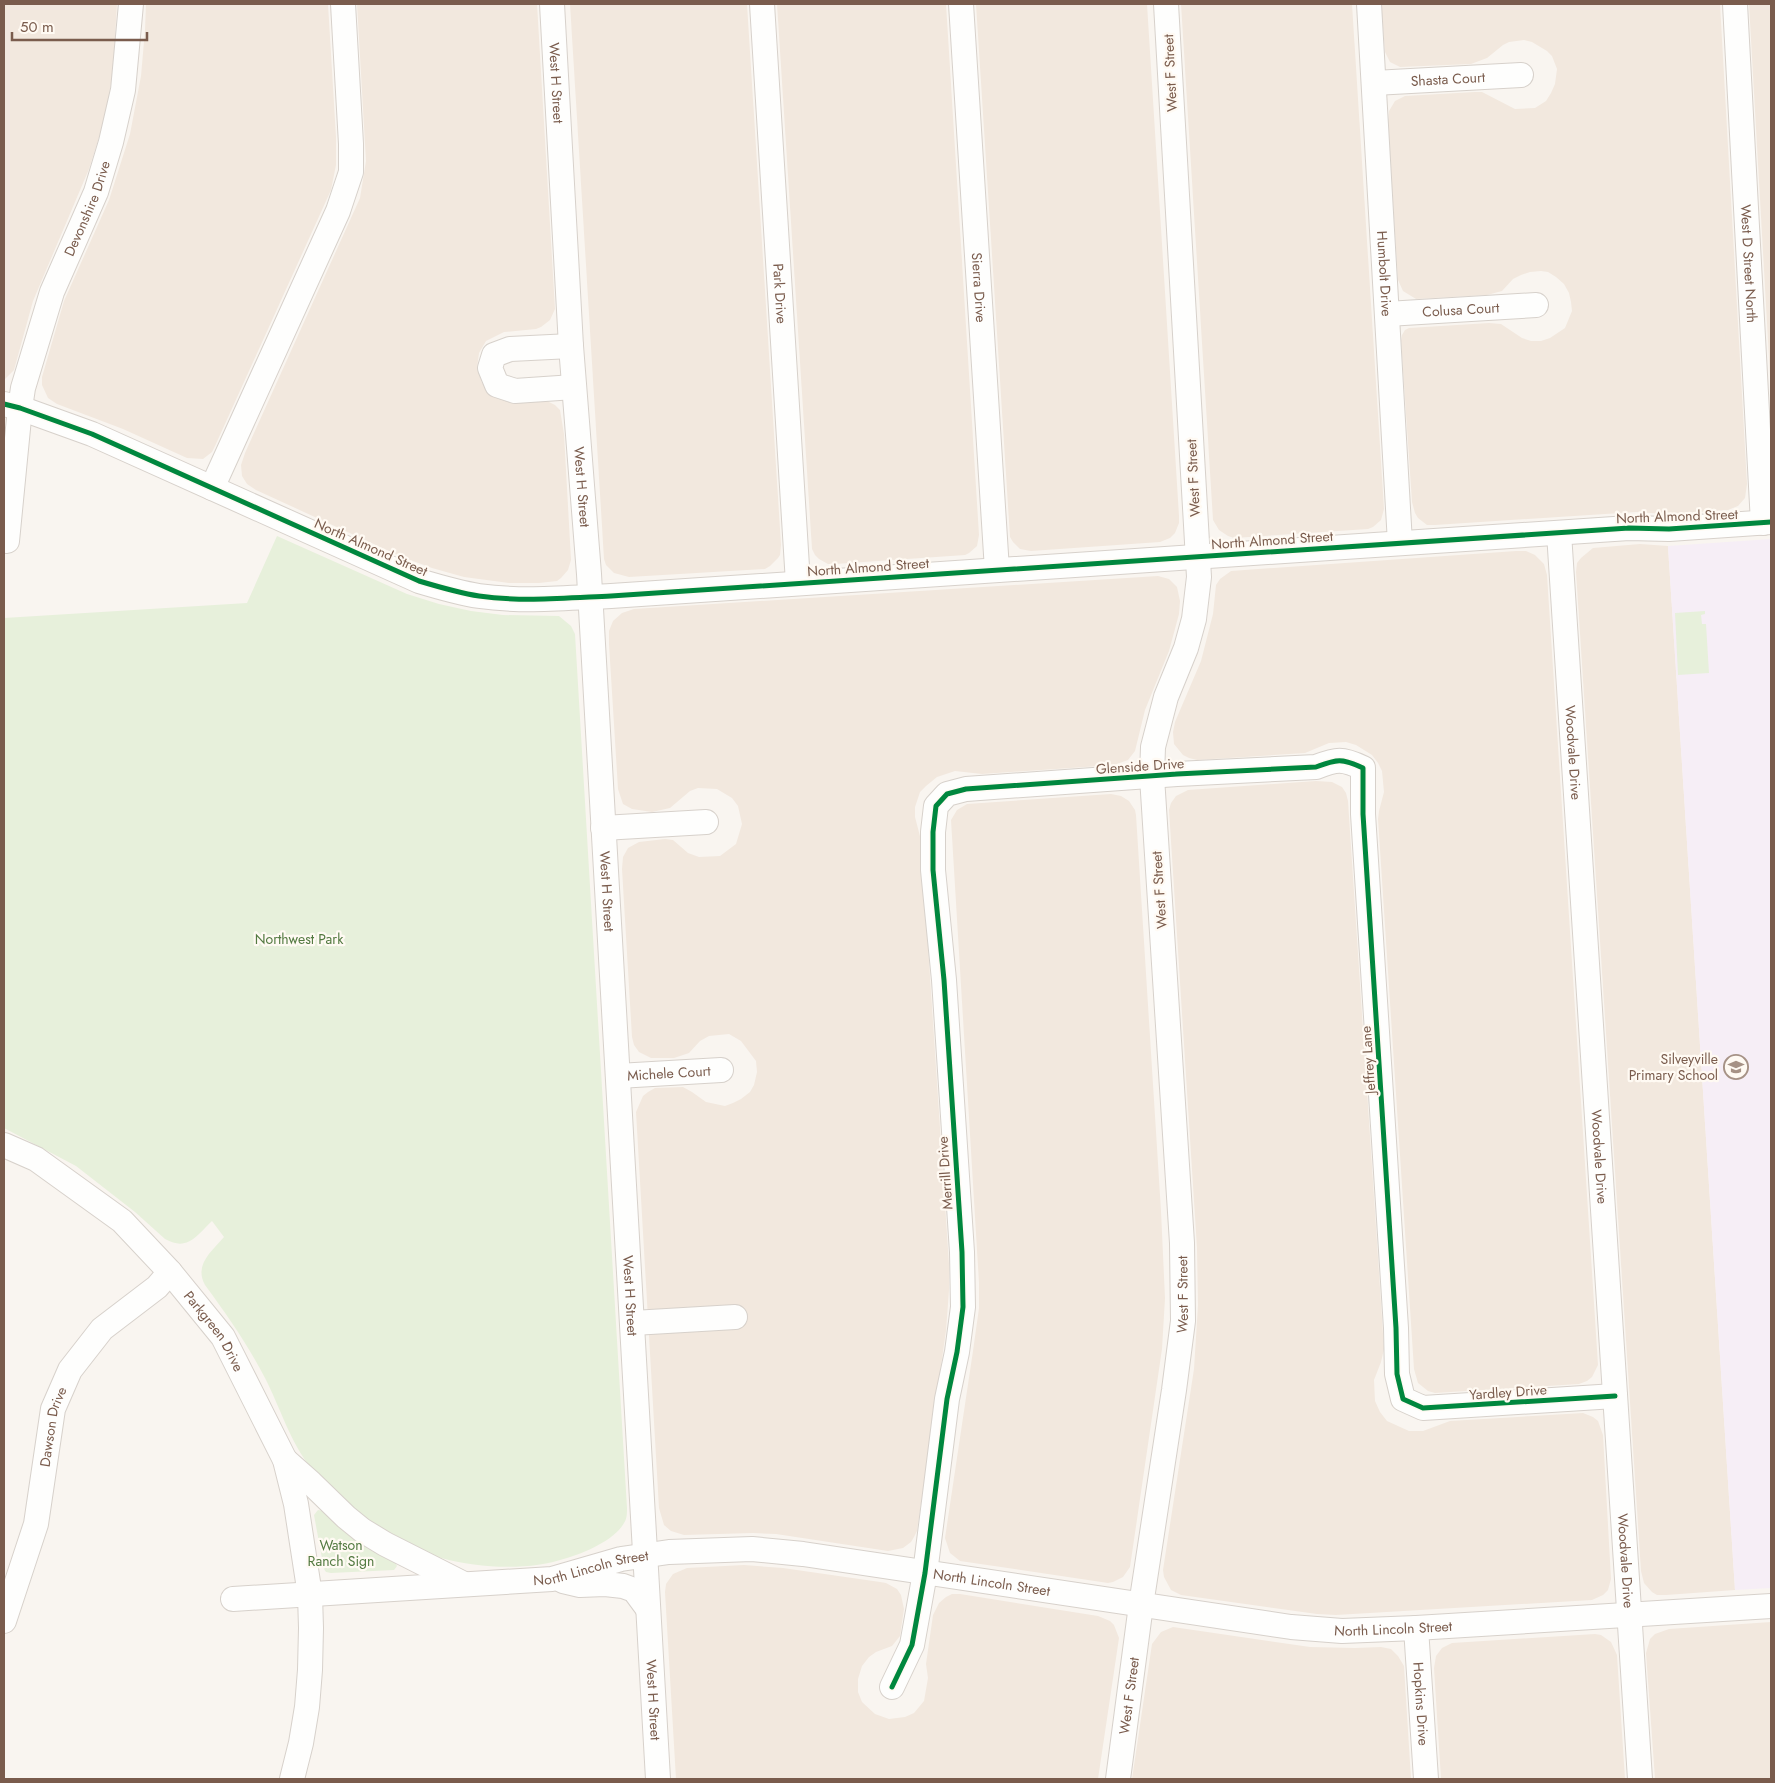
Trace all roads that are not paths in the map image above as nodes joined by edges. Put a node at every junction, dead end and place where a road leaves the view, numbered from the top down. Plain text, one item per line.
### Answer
1 (131, 4) edge
2 (343, 4) edge
3 (552, 4) edge
4 (762, 4) edge
5 (961, 4) edge
6 (1166, 4) edge
7 (1369, 4) edge
8 (1735, 4) edge
9 (1521, 75) dead end
10 (1374, 83) junction
11 (1536, 305) dead end
12 (1387, 314) junction
13 (571, 346) junction
14 (574, 387) junction
15 (12, 406) edge
16 (212, 488) junction
17 (1767, 523) edge
18 (1559, 533) junction
19 (6, 541) dead end
20 (1400, 543) junction
21 (1198, 556) junction
22 (996, 570) junction
23 (798, 583) junction
24 (590, 597) junction
25 (1316, 767) joint
26 (1152, 776) junction
27 (966, 789) joint
28 (706, 822) dead end
29 (603, 828) junction
30 (721, 1070) dead end
31 (618, 1076) junction
32 (4, 1145) edge
33 (170, 1272) junction
34 (735, 1317) dead end
35 (633, 1324) junction
36 (1615, 1396) junction
37 (1403, 1399) joint
38 (285, 1460) junction
39 (645, 1554) junction
40 (925, 1573) junction
41 (552, 1579) junction
42 (464, 1584) junction
43 (310, 1595) junction
44 (233, 1598) dead end
45 (1141, 1605) junction
46 (1771, 1606) edge
47 (648, 1609) junction
48 (1630, 1615) junction
49 (4, 1621) edge
50 (1416, 1628) junction
51 (892, 1687) dead end
52 (292, 1779) edge
53 (658, 1779) edge
54 (1118, 1779) edge
55 (1426, 1779) edge
56 (1640, 1779) edge

1 - 15 street, Devonshire Drive
2 - 16 street
3 - 13 street, West H Street
4 - 23 street, Park Drive
5 - 22 street, Sierra Drive
6 - 21 street, West F Street
7 - 10 street, Humbolt Drive
8 - 17 street, West D Street North
9 - 10 street, Shasta Court
10 - 12 street, Humbolt Drive
11 - 12 street, Colusa Court
12 - 20 street, Humbolt Drive
13 - 14 street, West H Street
13 - 14 street
14 - 24 street, West H Street
15 - 16 street, North Almond Street
15 - 19 street, Devonshire Drive
16 - 24 street, North Almond Street
17 - 18 street, North Almond Street
18 - 20 street, North Almond Street
18 - 36 street, Woodvale Drive
20 - 21 street, North Almond Street
21 - 22 street, North Almond Street
21 - 26 street, West F Street
22 - 23 street, North Almond Street
23 - 24 street, North Almond Street
24 - 29 street, West H Street
25 - 26 street, Glenside Drive
25 - 37 street, Jeffrey Lane
26 - 27 street, Glenside Drive
26 - 45 street, West F Street
27 - 40 street, Merrill Drive
28 - 29 street
29 - 31 street, West H Street
30 - 31 street, Michele Court
31 - 35 street, West H Street
32 - 33 street, Parkgreen Drive
33 - 38 street, Parkgreen Drive
33 - 49 street, Dawson Drive
34 - 35 street
35 - 39 street, West H Street
36 - 37 street, Yardley Drive
36 - 48 street, Woodvale Drive
38 - 42 street
38 - 43 street, Parkgreen Drive
39 - 40 street, North Lincoln Street
39 - 41 street, North Lincoln Street
39 - 47 street, West H Street
40 - 45 street, North Lincoln Street
40 - 51 street, Merrill Drive
41 - 42 street, North Lincoln Street
41 - 47 street
42 - 43 street, North Lincoln Street
43 - 44 street, North Lincoln Street
43 - 52 street
45 - 50 street, North Lincoln Street
45 - 54 street, West F Street
46 - 48 street, North Lincoln Street
47 - 53 street, West H Street
48 - 50 street, North Lincoln Street
48 - 56 street, Woodvale Drive
50 - 55 street, Hopkins Drive

